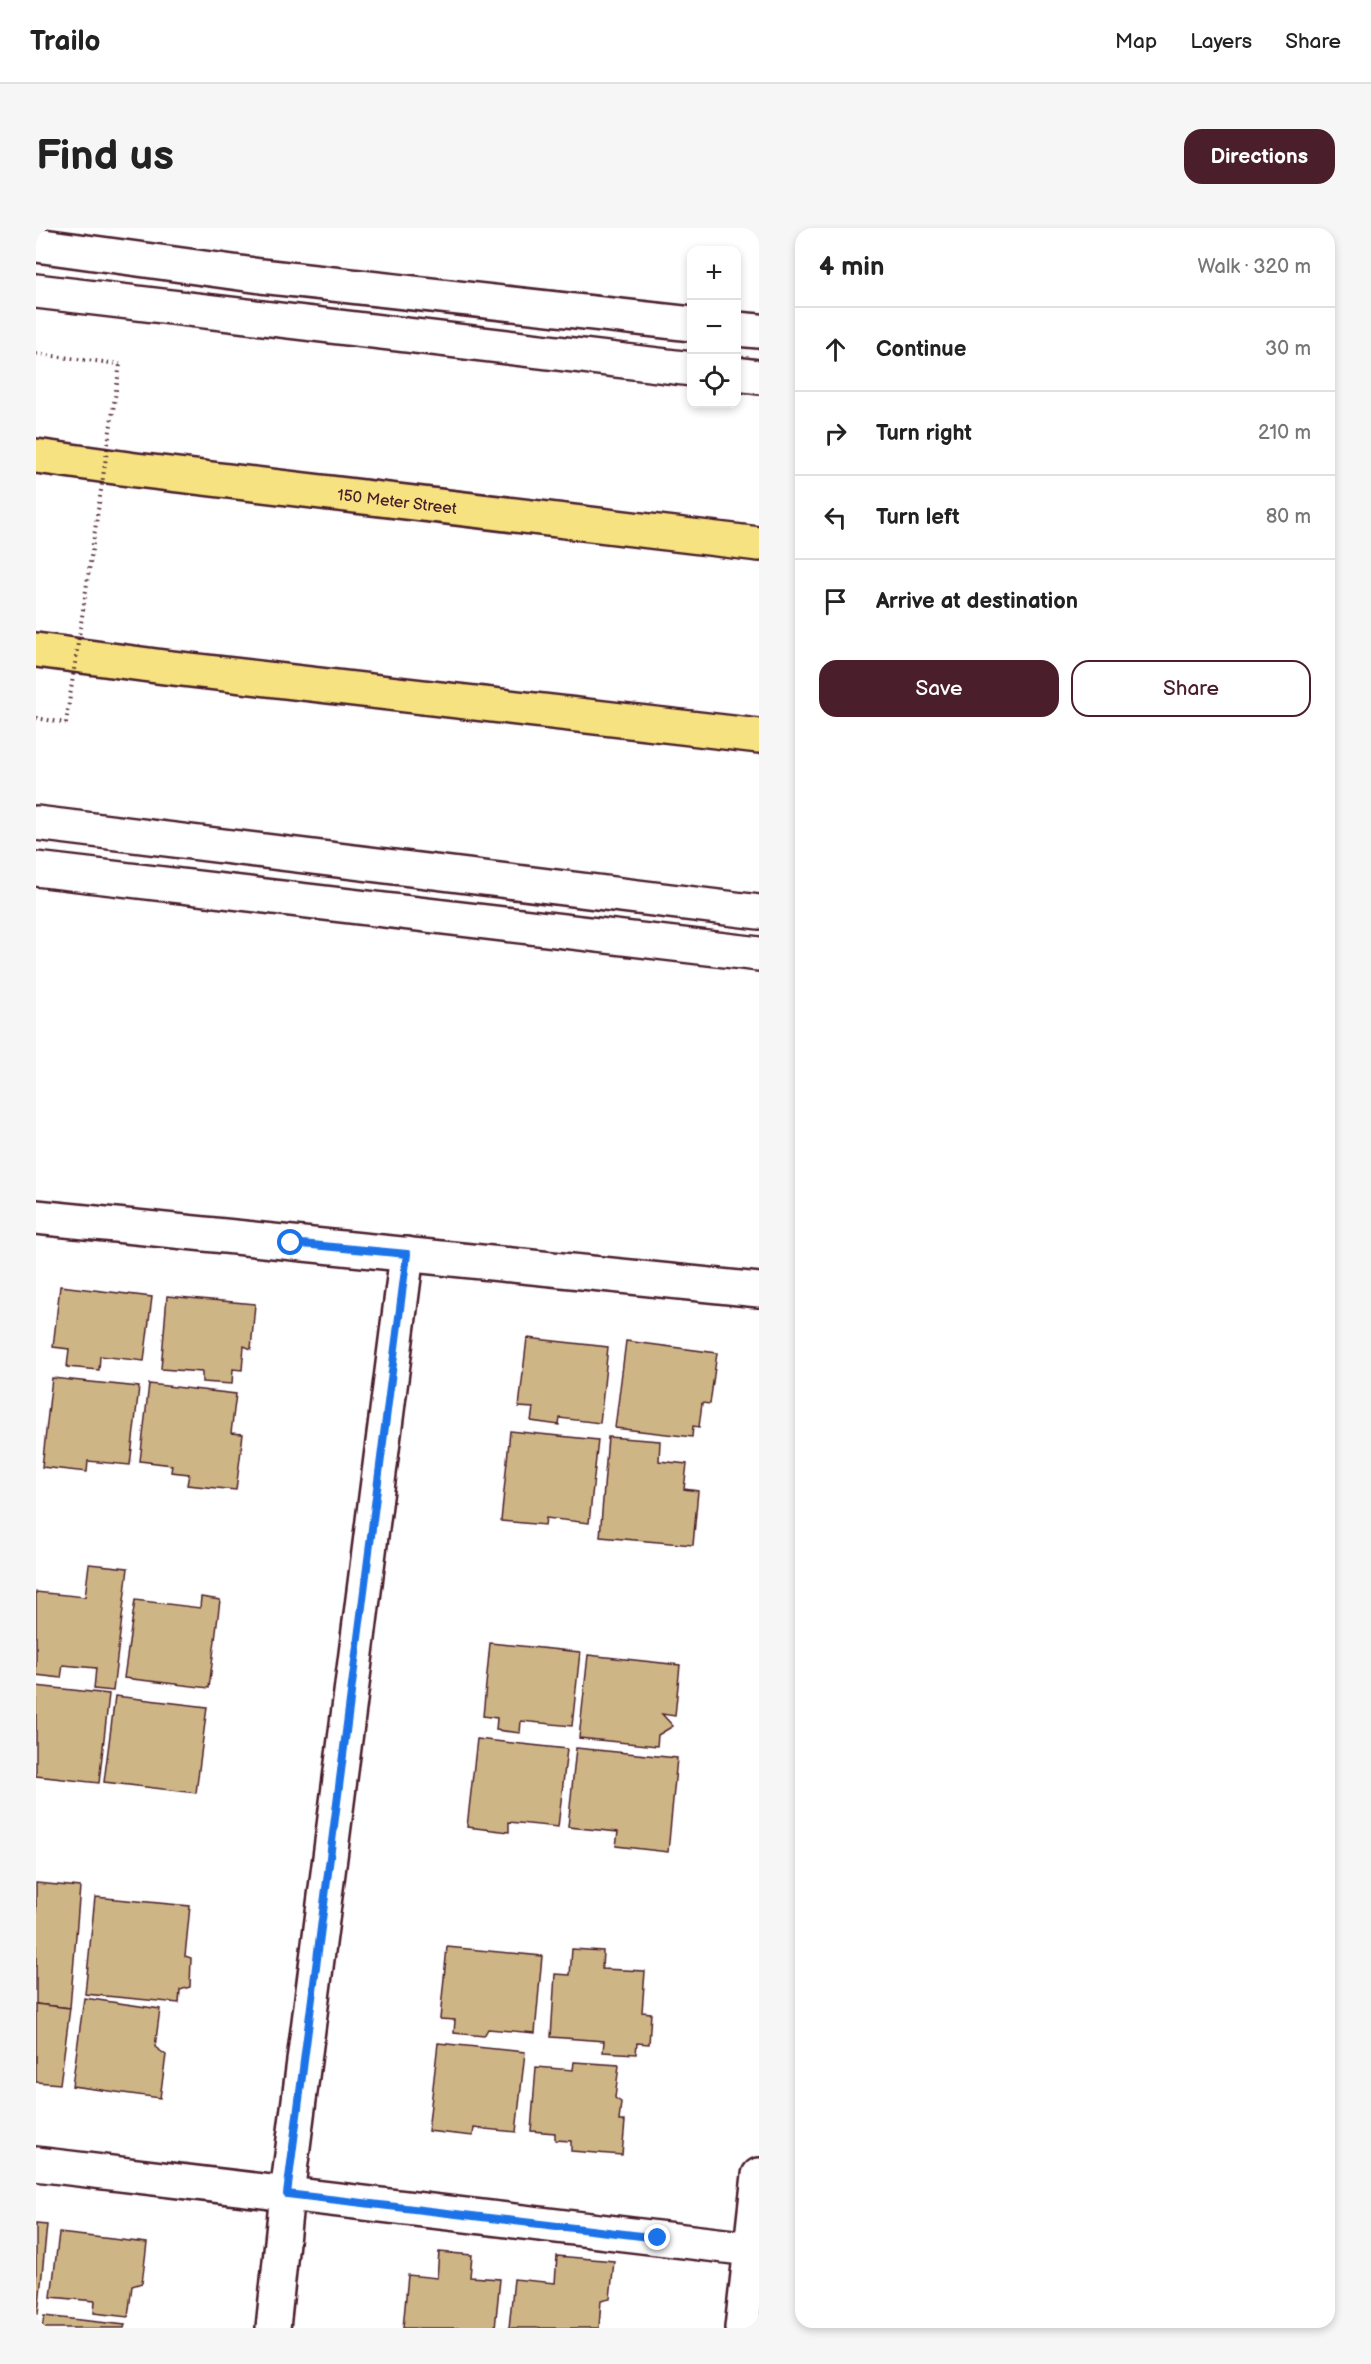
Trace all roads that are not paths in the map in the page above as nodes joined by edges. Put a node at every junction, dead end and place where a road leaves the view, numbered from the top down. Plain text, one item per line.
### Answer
1 (36, 245) edge
2 (36, 291) edge
3 (687, 323) edge
4 (741, 329) edge
5 (759, 331) edge
6 (687, 368) edge
7 (741, 375) edge
8 (759, 377) edge
9 (36, 456) edge
10 (759, 544) edge
11 (36, 650) edge
12 (759, 736) edge
13 (36, 823) edge
14 (36, 869) edge
15 (759, 912) edge
16 (759, 954) edge
17 (36, 1217) edge
18 (407, 1254) junction
19 (759, 1290) edge
20 (36, 2164) edge
21 (759, 2175) edge
22 (287, 2194) junction
23 (755, 2249) edge
24 (273, 2328) edge
25 (742, 2328) edge

1 - 3 street
2 - 6 street
4 - 5 street
7 - 8 street
9 - 10 highway, 150 Meter Street
11 - 12 highway
13 - 15 street
14 - 16 street
17 - 18 street
18 - 19 street
18 - 22 street
20 - 22 street
21 - 23 street
22 - 23 street
22 - 24 street
23 - 25 street

